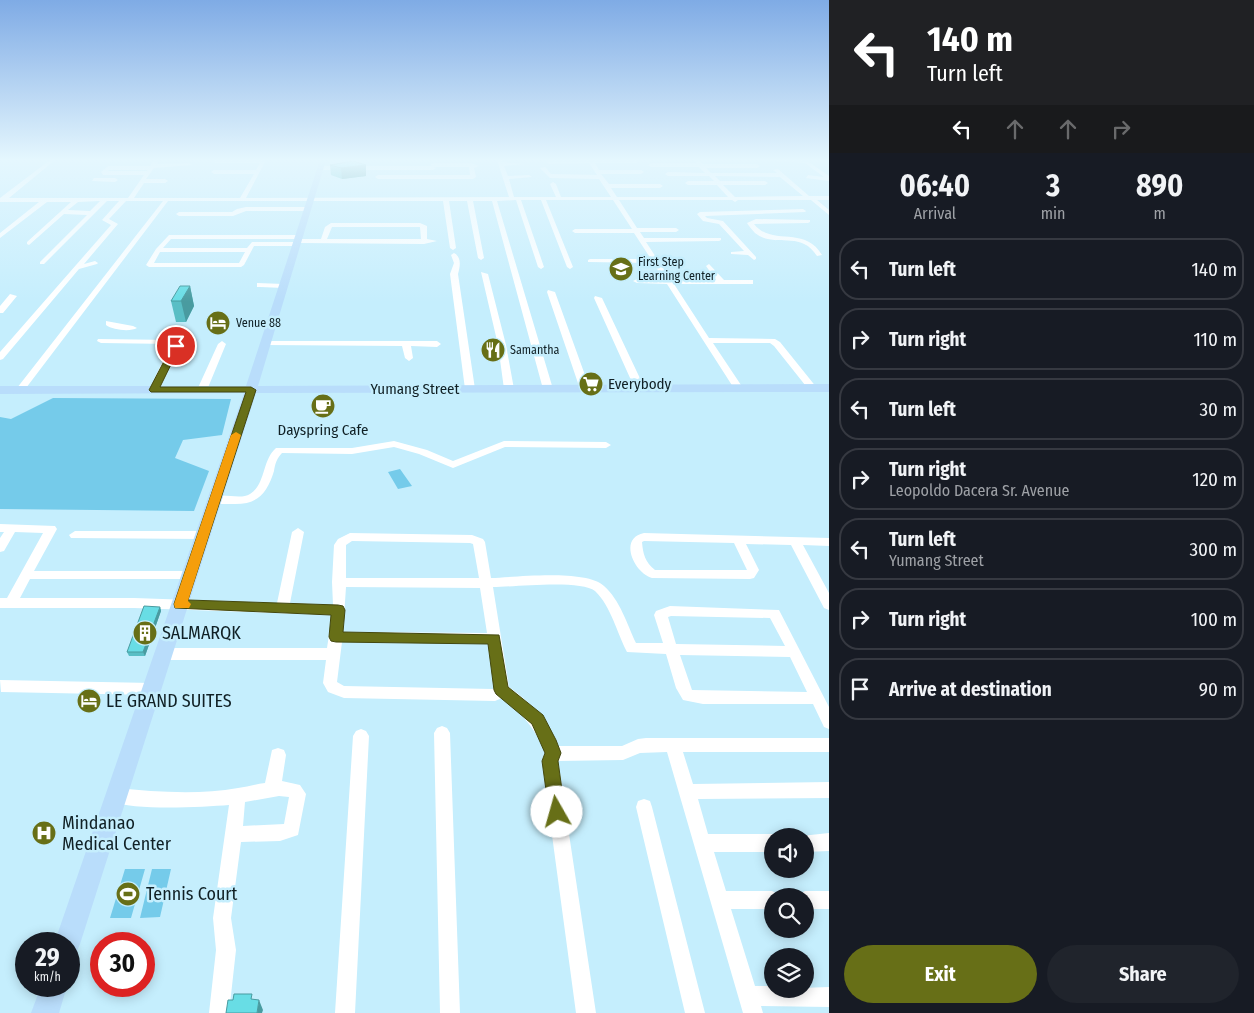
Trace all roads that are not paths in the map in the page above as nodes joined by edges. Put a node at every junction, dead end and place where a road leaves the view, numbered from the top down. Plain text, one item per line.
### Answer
1 (36, 207) edge
2 (68, 207) edge
3 (98, 207) edge
4 (119, 207) edge
5 (161, 207) edge
6 (268, 207) edge
7 (308, 207) edge
8 (447, 207) edge
9 (471, 207) edge
10 (497, 207) edge
11 (518, 207) edge
12 (547, 207) edge
13 (622, 207) edge
14 (743, 207) edge
15 (803, 211) dead end
16 (62, 212) junction
17 (747, 212) junction
18 (92, 213) junction
19 (179, 214) dead end
20 (756, 221) junction
21 (808, 221) dead end
22 (350, 225) junction
23 (371, 225) junction
24 (390, 225) junction
25 (407, 225) junction
26 (676, 230) dead end
27 (575, 231) dead end
28 (635, 231) junction
29 (0, 236) edge
30 (719, 239) dead end
31 (641, 240) junction
32 (298, 241) junction
33 (434, 241) dead end
34 (323, 242) junction
35 (348, 242) junction
36 (370, 242) junction
37 (390, 242) junction
38 (408, 242) junction
39 (424, 242) junction
40 (29, 243) dead end
41 (196, 244) dead end
42 (158, 250) junction
43 (183, 250) junction
44 (249, 250) junction
45 (733, 253) dead end
46 (819, 255) dead end
47 (480, 258) dead end
48 (590, 261) dead end
49 (654, 262) junction
50 (42, 263) dead end
51 (95, 263) dead end
52 (709, 266) dead end
53 (541, 267) dead end
54 (570, 267) dead end
55 (77, 268) junction
56 (484, 274) dead end
57 (637, 281) dead end
58 (669, 281) junction
59 (722, 282) junction
60 (750, 282) dead end
61 (260, 285) dead end
62 (284, 286) junction
63 (551, 292) dead end
64 (13, 296) dead end
65 (598, 298) dead end
66 (0, 311) edge
67 (109, 323) dead end
68 (707, 340) junction
69 (101, 341) dead end
70 (124, 341) junction
71 (222, 344) dead end
72 (266, 344) junction
73 (406, 344) junction
74 (437, 344) dead end
75 (0, 357) edge
76 (409, 358) dead end
77 (27, 388) junction
78 (738, 388) junction
79 (812, 388) junction
80 (829, 388) edge
81 (470, 389) junction
82 (509, 389) junction
83 (548, 389) junction
84 (586, 389) junction
85 (640, 389) junction
86 (0, 390) edge
87 (154, 390) junction
88 (202, 390) junction
89 (251, 390) junction
90 (606, 446) dead end
91 (215, 500) junction
92 (6, 528) edge
93 (298, 532) dead end
94 (75, 535) dead end
95 (203, 535) junction
96 (738, 539) junction
97 (795, 541) junction
98 (829, 542) edge
99 (0, 548) edge
100 (26, 575) junction
101 (190, 575) junction
102 (338, 582) junction
103 (486, 583) junction
104 (824, 587) edge
105 (6, 602) edge
106 (180, 604) junction
107 (829, 605) edge
108 (282, 609) junction
109 (338, 610) junction
110 (336, 637) junction
111 (494, 638) junction
112 (671, 649) junction
113 (794, 652) junction
114 (164, 654) junction
115 (334, 654) junction
116 (1, 686) dead end
117 (152, 688) junction
118 (501, 690) junction
119 (816, 698) junction
120 (829, 722) edge
121 (442, 733) dead end
122 (361, 736) dead end
123 (673, 745) junction
124 (829, 745) edge
125 (553, 753) junction
126 (278, 755) dead end
127 (272, 790) junction
128 (829, 790) edge
129 (687, 792) junction
130 (116, 796) junction
131 (238, 796) junction
132 (644, 808) dead end
133 (233, 834) junction
134 (829, 842) edge
135 (703, 843) junction
136 (764, 843) edge
137 (814, 843) edge
138 (719, 900) junction
139 (764, 900) edge
140 (814, 900) edge
141 (829, 900) edge
142 (72, 932) edge
143 (50, 997) edge
144 (829, 997) edge
145 (750, 1005) edge
146 (45, 1013) edge
147 (219, 1013) edge
148 (345, 1013) edge
149 (450, 1013) edge
150 (586, 1013) edge
151 (695, 1013) edge

1 - 29 street
2 - 16 street
3 - 18 street
4 - 55 street
5 - 77 street
6 - 19 street
7 - 32 main road
8 - 81 street
9 - 47 street
10 - 83 street
11 - 53 street
12 - 54 street
13 - 28 street
14 - 17 street
15 - 17 street
16 - 18 street
16 - 40 street
17 - 20 street
17 - 45 street
18 - 50 street
20 - 21 street
20 - 46 street
22 - 23 street
22 - 34 street
22 - 35 street
23 - 24 street
23 - 36 street
24 - 25 street
24 - 37 street
25 - 38 street
25 - 39 street
26 - 28 street
27 - 28 street
28 - 31 street
30 - 31 street
31 - 49 street
32 - 34 street
32 - 42 street
32 - 44 street
32 - 62 main road
33 - 39 street
34 - 35 street
35 - 36 street
36 - 37 street
37 - 38 street
38 - 39 street
41 - 43 street
42 - 43 street
42 - 44 street
43 - 44 street
48 - 49 street
49 - 58 street
51 - 55 street
52 - 59 street
55 - 75 street
56 - 82 street
57 - 58 street
58 - 59 street
58 - 68 street
59 - 60 street
61 - 62 street
62 - 72 main road
63 - 84 street
64 - 66 street
65 - 85 street
67 - 70 street
68 - 78 street
68 - 79 street
69 - 70 street
70 - 87 street
71 - 88 street
72 - 73 street
72 - 89 main road
73 - 74 street
73 - 76 street
77 - 86 main road, Yumang Street
77 - 87 main road, Yumang Street
78 - 79 main road, Yumang Street
78 - 85 main road, Yumang Street
79 - 80 main road, Yumang Street
81 - 82 main road, Yumang Street
81 - 89 main road, Yumang Street
82 - 83 main road, Yumang Street
83 - 84 main road, Yumang Street
84 - 85 main road, Yumang Street
87 - 88 main road, Yumang Street
88 - 89 main road, Yumang Street
89 - 91 main road
90 - 91 street
91 - 95 main road
92 - 99 street
92 - 100 street
93 - 108 street
94 - 95 street
95 - 101 main road
96 - 96 street
96 - 97 street
97 - 98 street
97 - 104 street
100 - 101 street
100 - 105 street
101 - 106 main road
102 - 103 street
102 - 103 street
102 - 109 street
103 - 111 street
103 - 112 street
104 - 107 street
105 - 106 street
106 - 108 street
106 - 114 main road
108 - 109 street
109 - 110 street
110 - 111 street
110 - 115 street
111 - 118 street
112 - 113 street
112 - 113 street
112 - 119 street
113 - 119 street
114 - 115 street
114 - 117 main road
115 - 118 street
116 - 117 street
117 - 130 main road
118 - 125 street
119 - 120 street
121 - 149 street
122 - 148 street
123 - 124 street
123 - 125 street
123 - 129 street
125 - 150 street
126 - 127 street
127 - 131 street
127 - 133 street
128 - 129 street
129 - 135 street
130 - 131 street
130 - 142 main road
131 - 133 street
132 - 151 street
133 - 147 street
134 - 137 street
135 - 136 street
135 - 138 street
138 - 139 street
138 - 145 street
140 - 141 street
143 - 146 main road
144 - 145 street

